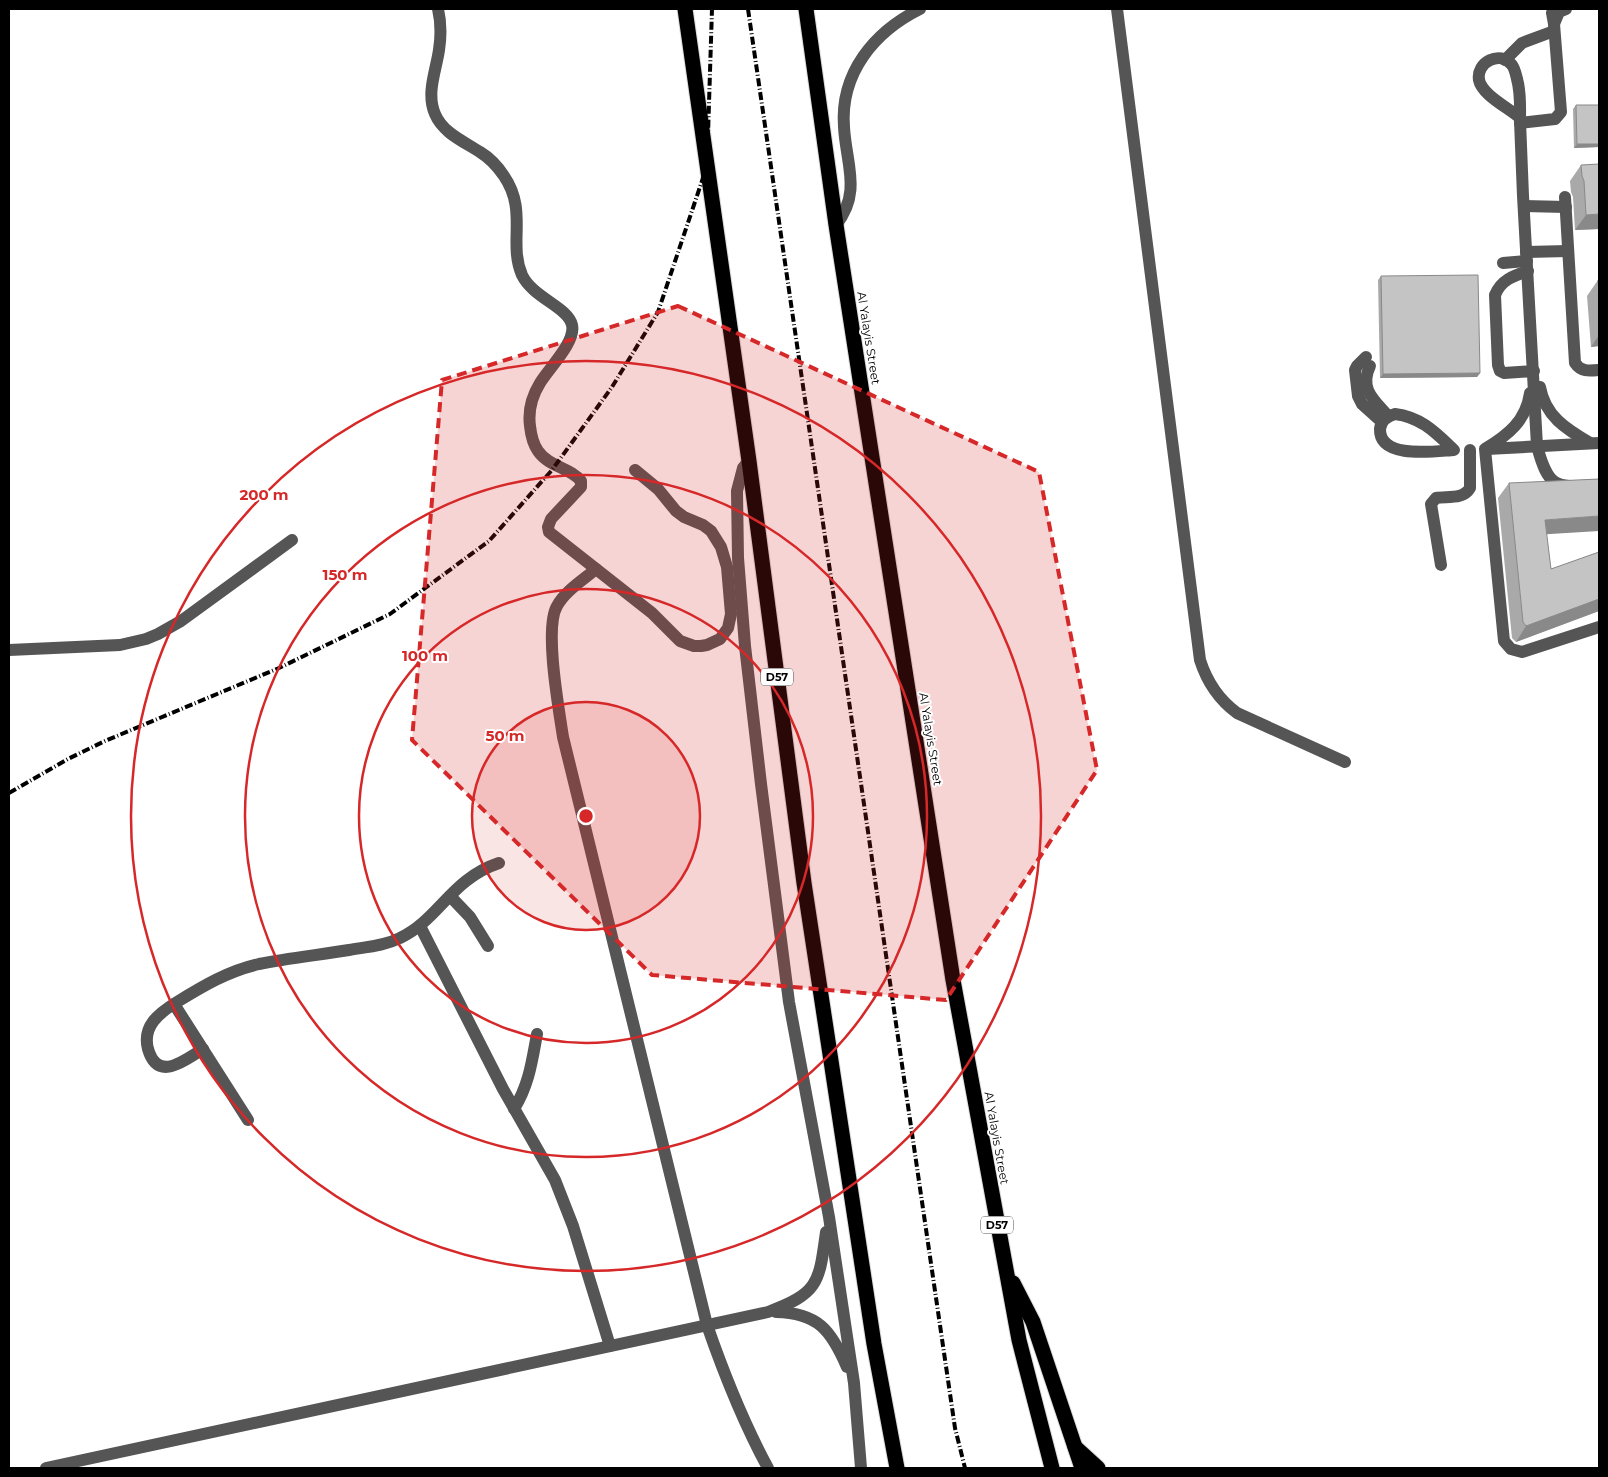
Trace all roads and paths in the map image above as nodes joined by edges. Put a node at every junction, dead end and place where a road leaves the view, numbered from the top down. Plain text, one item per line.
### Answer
1 (438, 9) edge
2 (686, 9) edge
3 (806, 9) edge
4 (920, 9) edge
5 (1117, 9) edge
6 (1553, 9) edge
7 (1566, 9) edge
8 (1554, 27) junction
9 (1505, 60) junction
10 (1520, 120) junction
11 (1524, 206) junction
12 (836, 225) junction
13 (1568, 251) junction
14 (1527, 264) junction
15 (1503, 267) dead end
16 (1368, 362) dead end
17 (1599, 370) edge
18 (1534, 371) junction
19 (1385, 419) junction
20 (1594, 443) edge
21 (1537, 446) junction
22 (1485, 449) junction
23 (1454, 450) junction
24 (1470, 450) junction
25 (749, 461) junction
26 (635, 470) dead end
27 (1599, 485) edge
28 (292, 540) dead end
29 (1441, 565) dead end
30 (596, 569) junction
31 (1599, 627) edge
32 (9, 650) edge
33 (1345, 762) dead end
34 (499, 863) dead end
35 (450, 896) junction
36 (420, 926) junction
37 (488, 946) dead end
38 (174, 1004) junction
39 (537, 1034) dead end
40 (203, 1049) junction
41 (514, 1108) junction
42 (248, 1120) dead end
43 (828, 1217) junction
44 (1005, 1269) junction
45 (768, 1312) junction
46 (707, 1325) junction
47 (610, 1346) junction
48 (854, 1383) junction
49 (1074, 1446) junction
50 (46, 1468) edge
51 (768, 1468) edge
52 (862, 1468) edge
53 (898, 1468) edge
54 (1052, 1468) edge
55 (1082, 1468) edge
56 (1098, 1468) edge

1 - 30 street
2 - 25 highway, D57
3 - 12 highway, Al Yalayis Street / D57
4 - 12 street
5 - 33 street
6 - 8 street
7 - 8 street
8 - 9 street
8 - 10 street
9 - 10 street
9 - 10 street
10 - 11 street
11 - 13 street
11 - 14 street
12 - 44 highway, Al Yalayis Street / D57
13 - 14 street
13 - 17 street
14 - 15 street
14 - 18 street
14 - 18 street
16 - 19 street
18 - 20 street
18 - 21 street
18 - 22 street
19 - 23 street
19 - 23 street
20 - 21 street
21 - 22 street
21 - 27 street
22 - 24 street
22 - 31 street
23 - 24 street
24 - 29 street
25 - 43 street
25 - 53 highway, D57
26 - 30 street
28 - 32 street
30 - 46 street
34 - 35 street
35 - 36 street
35 - 37 street
36 - 38 street
36 - 41 street
38 - 40 street
38 - 40 street
39 - 41 street
40 - 42 street
41 - 47 street
43 - 45 street
43 - 48 street
44 - 49 highway
44 - 54 highway, Al Yalayis Street / D57
45 - 46 street
45 - 48 street
46 - 47 street
46 - 51 street
47 - 50 street
48 - 52 street
49 - 55 highway
49 - 56 highway

